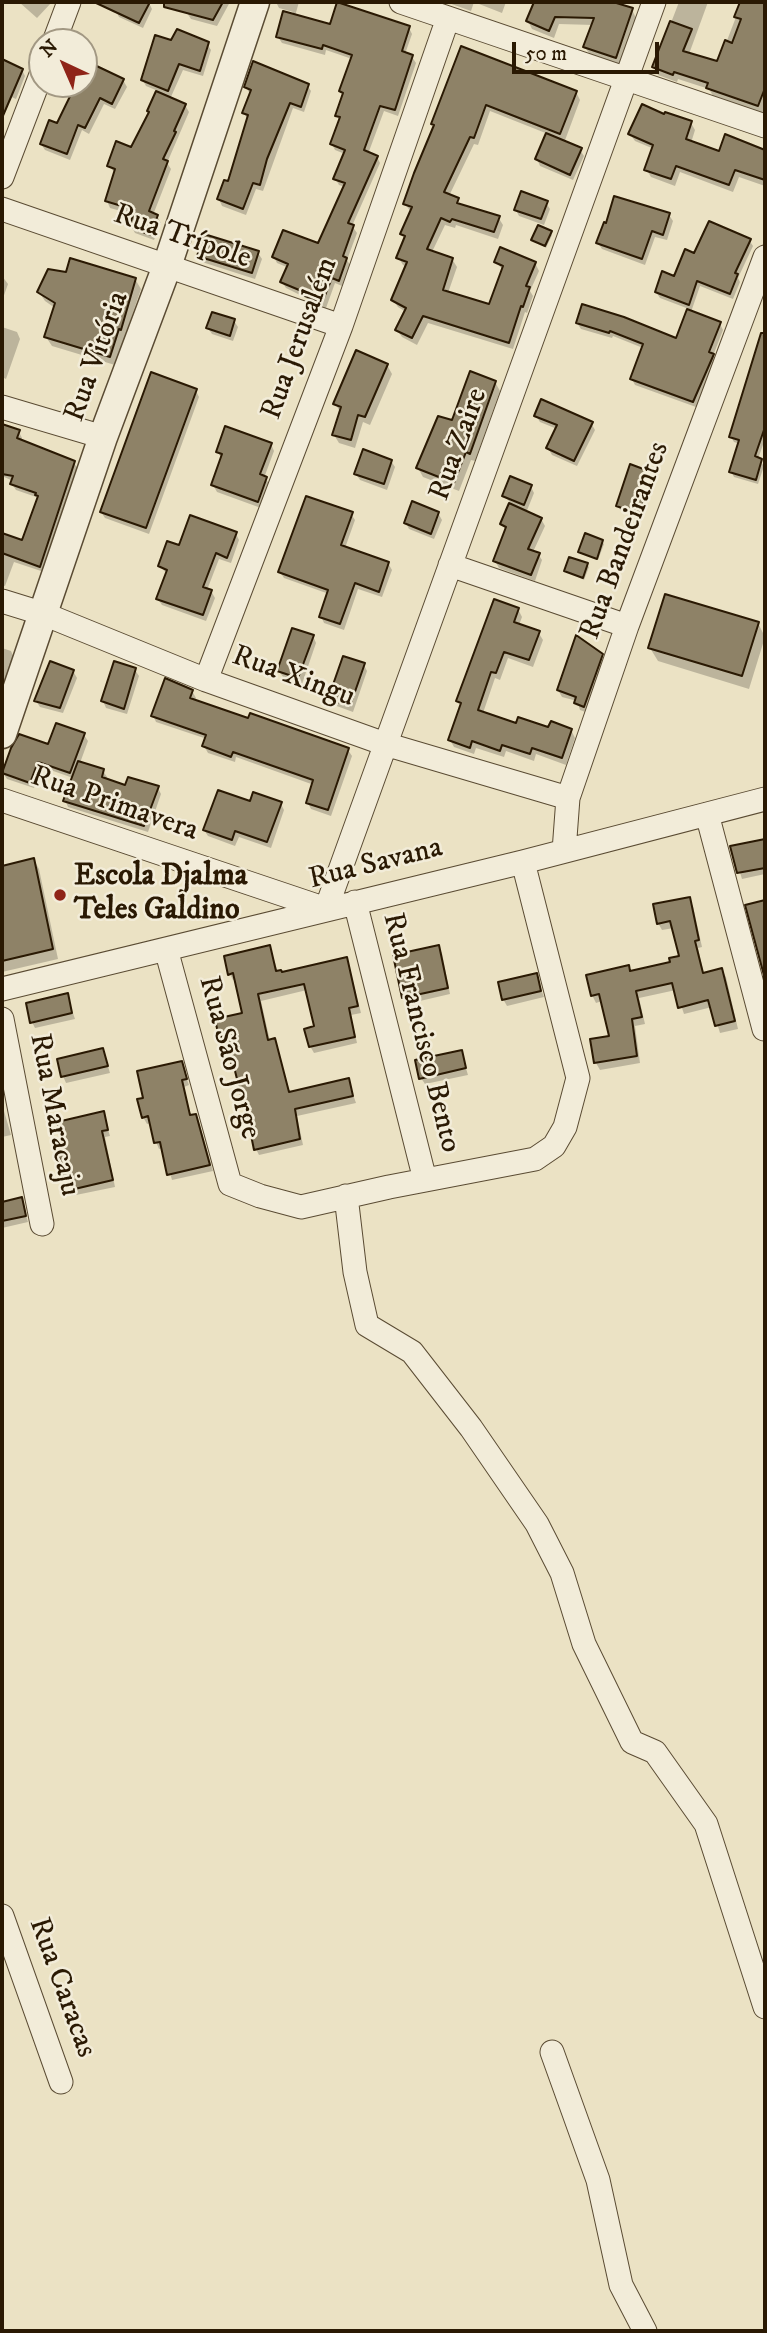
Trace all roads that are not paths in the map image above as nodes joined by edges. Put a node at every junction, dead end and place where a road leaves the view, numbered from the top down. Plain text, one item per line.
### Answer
1 (69, 2) edge
2 (255, 2) edge
3 (401, 2) edge
4 (654, 2) edge
5 (448, 18) junction
6 (59, 28) edge
7 (626, 79) junction
8 (32, 98) edge
9 (765, 126) edge
10 (2, 177) edge
11 (2, 209) edge
12 (765, 260) edge
13 (167, 266) junction
14 (341, 326) junction
15 (2, 407) edge
16 (103, 437) junction
17 (450, 565) junction
18 (2, 601) edge
19 (44, 614) junction
20 (627, 626) junction
21 (206, 680) junction
22 (2, 734) edge
23 (385, 744) junction
24 (568, 798) junction
25 (765, 799) edge
26 (2, 800) edge
27 (707, 814) junction
28 (564, 851) junction
29 (523, 862) junction
30 (355, 902) junction
31 (326, 909) junction
32 (166, 949) junction
33 (2, 989) edge
34 (2, 1019) edge
35 (764, 1029) edge
36 (425, 1180) junction
37 (346, 1196) junction
38 (42, 1224) dead end
39 (2, 1916) edge
40 (765, 2007) edge
41 (552, 2052) dead end
42 (61, 2082) dead end
43 (645, 2331) edge

1 - 6 street
2 - 13 street, Rua Vitória
3 - 5 street
4 - 7 street, Rua Zaire
5 - 7 street
5 - 14 street, Rua Jerusalém
7 - 9 street
7 - 17 street, Rua Zaire
8 - 10 street
11 - 13 street, Rua Trípole
12 - 20 street, Rua Bandeirantes
13 - 14 street, Rua Trípole
13 - 16 street, Rua Vitória
14 - 21 street, Rua Jerusalém
15 - 16 street
16 - 19 street, Rua Vitória
17 - 20 street
17 - 23 street, Rua Zaire
18 - 19 street, Rua Xingu
19 - 21 street, Rua Xingu
19 - 22 street, Rua Vitória
20 - 24 street, Rua Bandeirantes
21 - 23 street, Rua Xingu
23 - 24 street, Rua Xingu
23 - 31 street, Rua Zaire
24 - 28 street, Rua Bandeirantes
25 - 27 street, Rua Savana
26 - 31 street, Rua Primavera
27 - 28 street, Rua Savana
27 - 35 street
28 - 29 street, Rua Savana
29 - 30 street, Rua Savana
29 - 36 street
30 - 31 street, Rua Savana
30 - 36 street, Rua Francisco Bento
31 - 32 street, Rua Savana
32 - 33 street, Rua Savana
32 - 37 street, Rua São Jorge
34 - 38 street, Rua Maracaju
36 - 37 street
37 - 40 street
39 - 42 street, Rua Caracas
41 - 43 street

